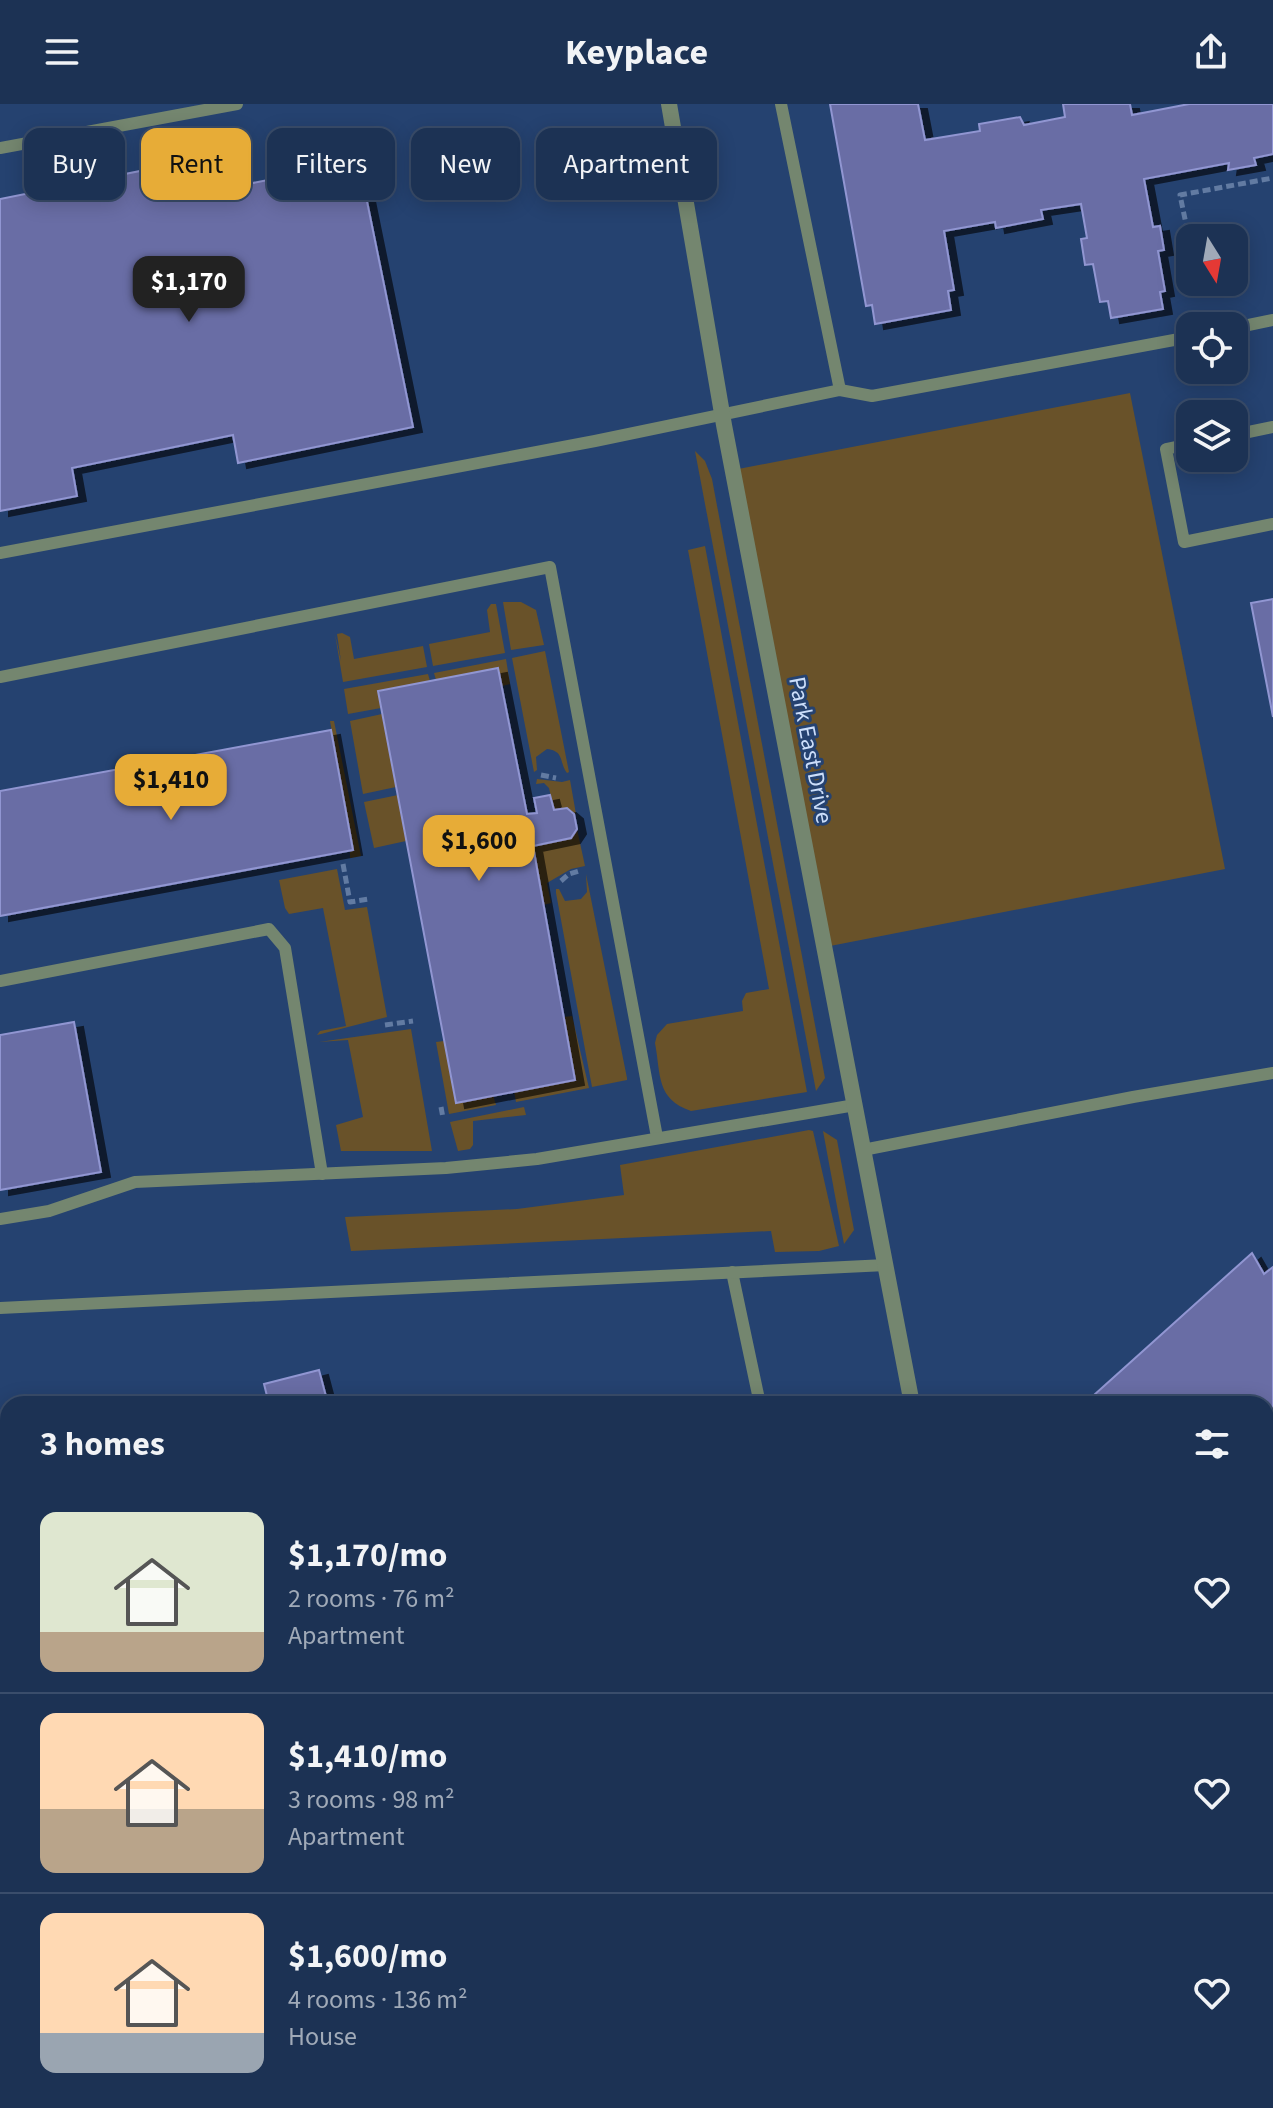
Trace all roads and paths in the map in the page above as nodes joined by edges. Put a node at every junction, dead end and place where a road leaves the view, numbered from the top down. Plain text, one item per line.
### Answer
1 (237, 104) edge
2 (669, 104) edge
3 (781, 104) edge
4 (0, 148) edge
5 (1273, 178) edge
6 (1186, 224) edge
7 (1273, 320) edge
8 (1248, 325) edge
9 (1176, 340) edge
10 (840, 390) junction
11 (723, 416) junction
12 (1273, 427) edge
13 (1248, 432) edge
14 (1176, 447) edge
15 (1273, 524) edge
16 (0, 553) edge
17 (0, 677) edge
18 (541, 775) dead end
19 (556, 778) dead end
20 (343, 864) dead end
21 (579, 871) dead end
22 (561, 881) dead end
23 (369, 899) dead end
24 (0, 981) edge
25 (413, 1021) dead end
26 (385, 1025) dead end
27 (1273, 1073) edge
28 (855, 1105) junction
29 (441, 1107) dead end
30 (443, 1118) dead end
31 (657, 1137) junction
32 (863, 1150) junction
33 (322, 1174) junction
34 (0, 1219) edge
35 (886, 1265) junction
36 (732, 1272) junction
37 (0, 1308) edge
38 (758, 1396) edge
39 (911, 1396) edge

1 - 4 lane
2 - 11 street, Park East Drive
3 - 10 lane
5 - 6 path
7 - 8 lane
9 - 10 lane
10 - 11 lane
11 - 16 lane
11 - 28 street, Park East Drive
12 - 13 lane
14 - 15 lane
17 - 31 lane
18 - 19 path
20 - 23 path
21 - 22 path
24 - 33 lane
25 - 26 path
27 - 32 lane
28 - 31 lane
28 - 32 street, Park East Drive
29 - 30 path
31 - 33 lane
32 - 35 street, Park East Drive
33 - 34 lane
35 - 36 lane
35 - 39 street, Park East Drive
36 - 37 lane
36 - 38 lane

